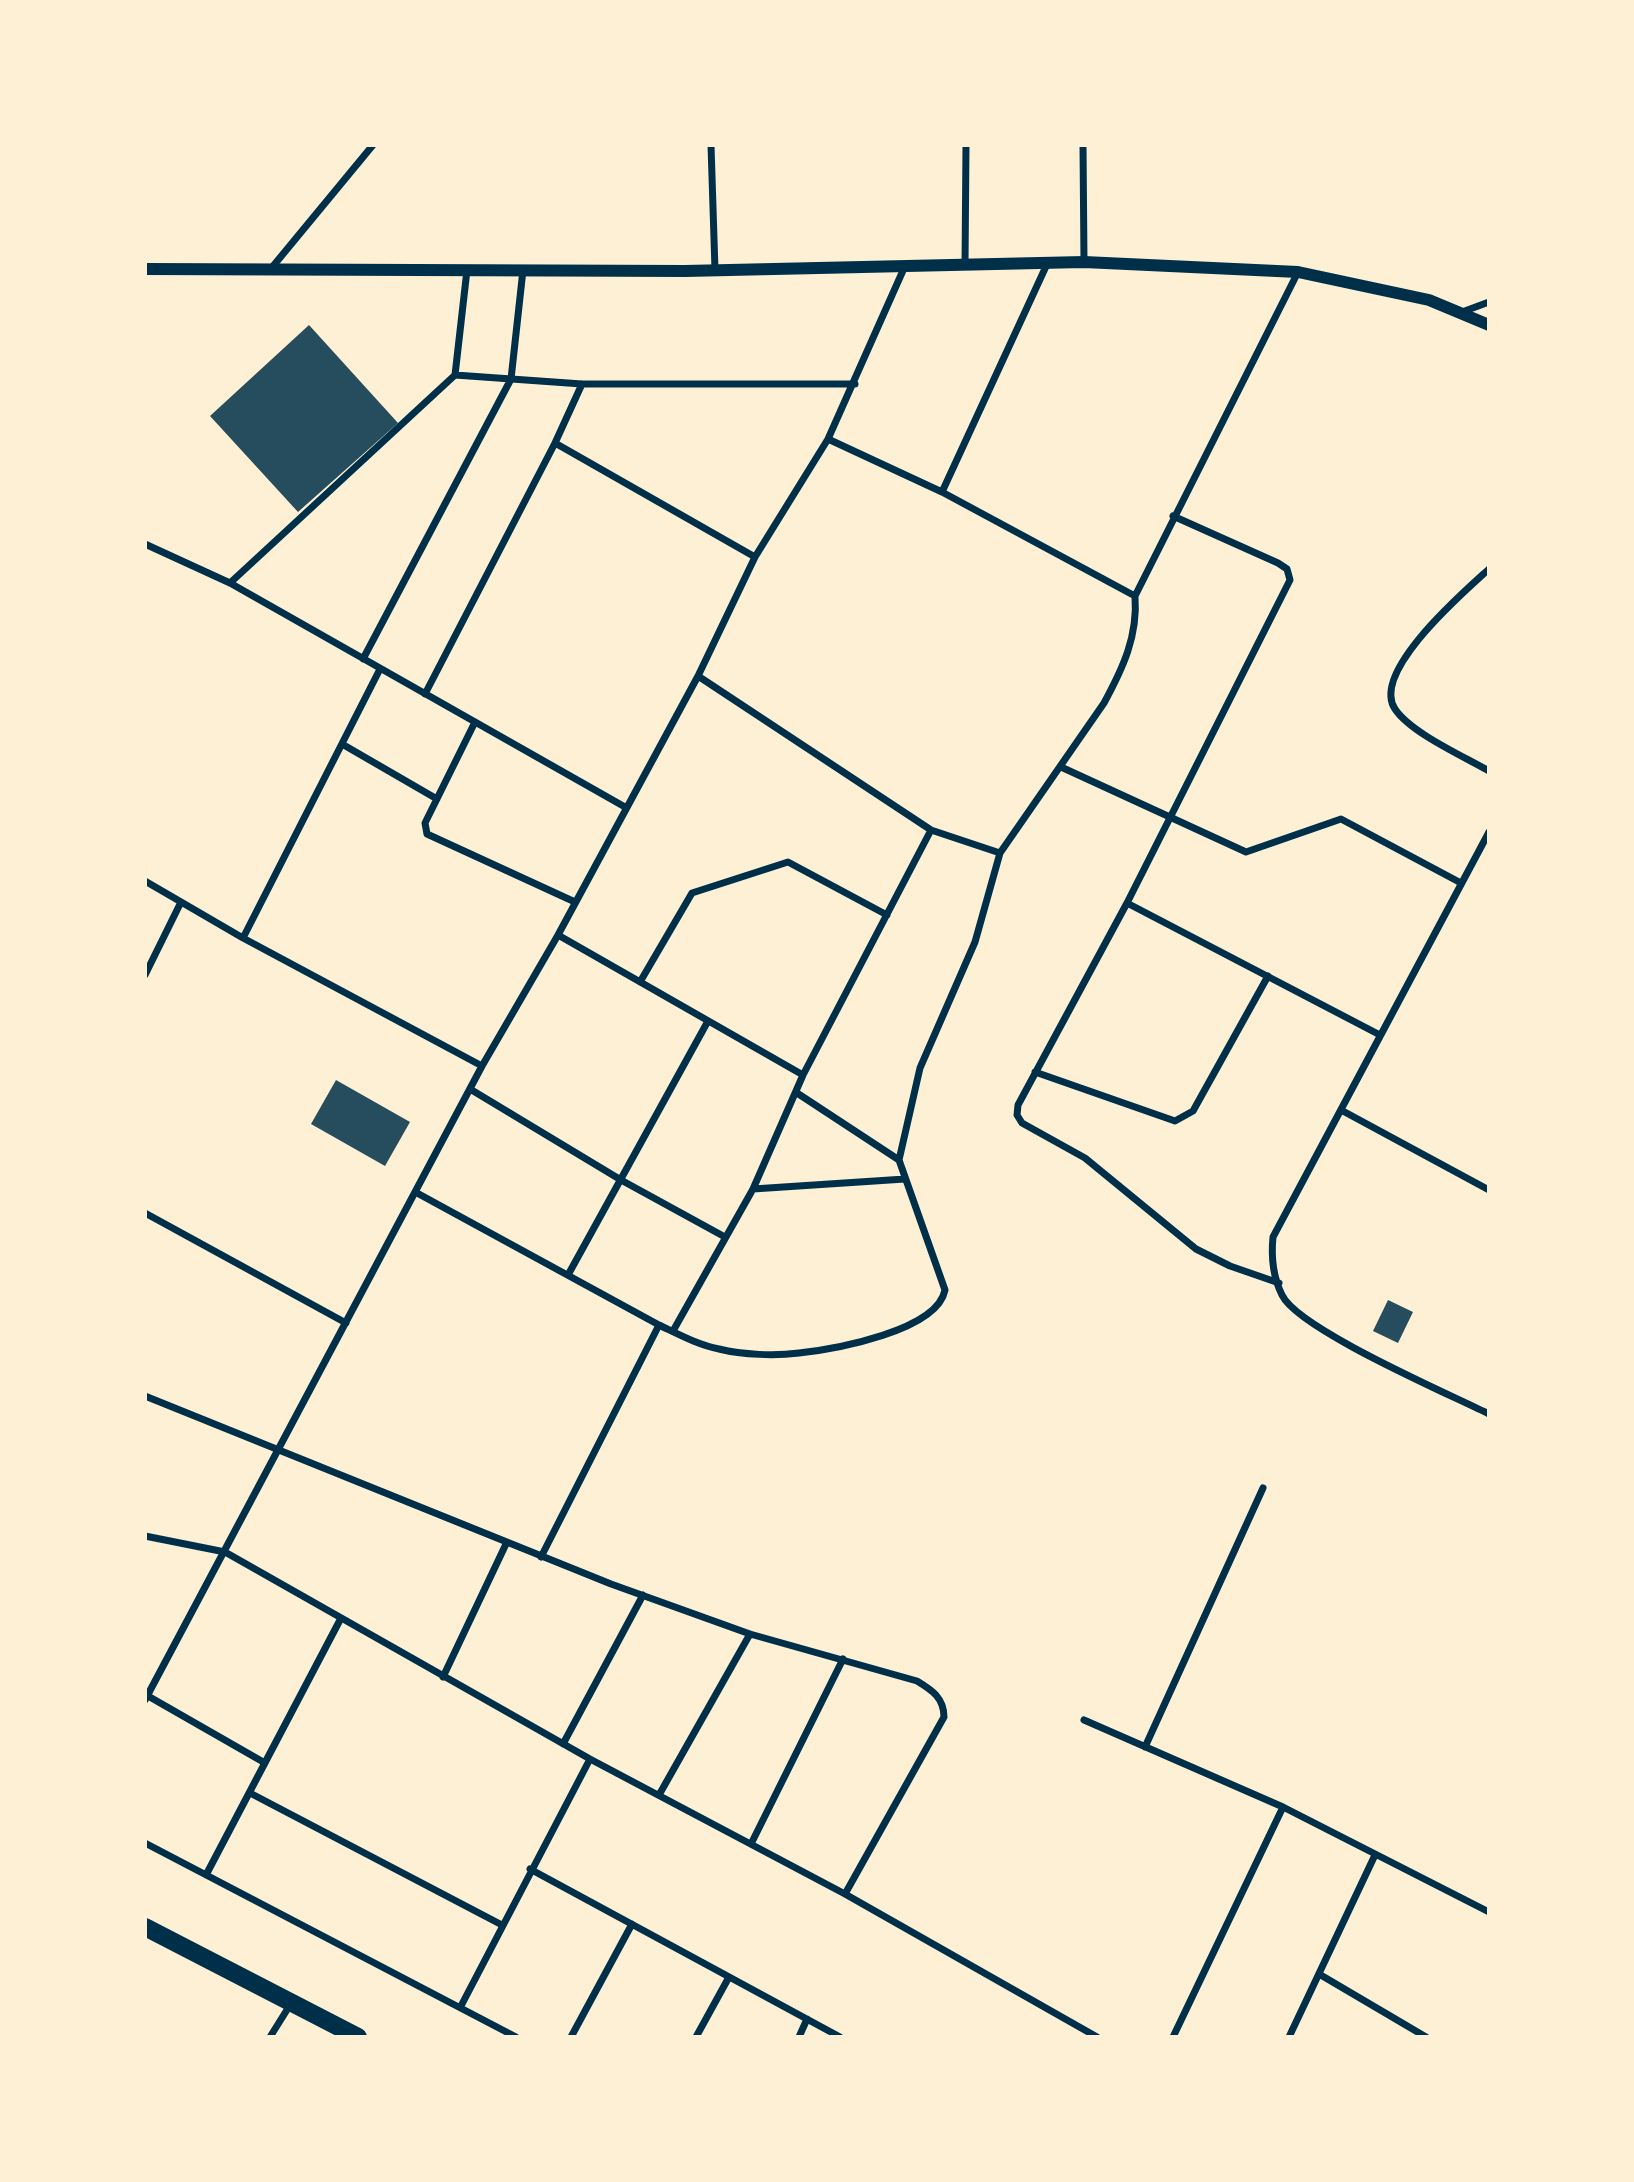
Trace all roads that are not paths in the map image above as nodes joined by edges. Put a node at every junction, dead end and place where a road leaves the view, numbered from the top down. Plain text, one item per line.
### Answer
1 (373, 145) edge
2 (711, 145) edge
3 (966, 145) edge
4 (1083, 145) edge
5 (1048, 262) junction
6 (1084, 262) junction
7 (965, 265) junction
8 (905, 266) junction
9 (145, 270) edge
10 (467, 270) junction
11 (523, 270) junction
12 (715, 270) junction
13 (268, 271) junction
14 (1298, 272) junction
15 (1489, 302) edge
16 (1461, 312) junction
17 (1489, 325) edge
18 (455, 375) junction
19 (511, 379) junction
20 (582, 384) junction
21 (855, 384) junction
22 (828, 439) junction
23 (555, 443) junction
24 (942, 492) junction
25 (1173, 516) junction
26 (145, 544) edge
27 (755, 557) junction
28 (1489, 569) edge
29 (230, 583) junction
30 (1135, 596) junction
31 (363, 659) junction
32 (380, 669) junction
33 (698, 676) junction
34 (425, 694) junction
35 (475, 722) junction
36 (342, 744) junction
37 (1061, 766) junction
38 (1489, 771) edge
39 (437, 799) junction
40 (625, 807) junction
41 (1171, 818) junction
42 (931, 830) junction
43 (1489, 832) edge
44 (1000, 853) junction
45 (145, 881) edge
46 (1461, 883) junction
47 (181, 902) junction
48 (575, 902) junction
49 (1127, 903) junction
50 (887, 915) junction
51 (558, 935) junction
52 (243, 938) junction
53 (145, 975) edge
54 (1268, 976) junction
55 (639, 982) junction
56 (708, 1021) junction
57 (1380, 1035) junction
58 (482, 1066) junction
59 (1035, 1072) junction
60 (803, 1074) junction
61 (470, 1090) junction
62 (797, 1093) junction
63 (1341, 1110) junction
64 (899, 1160) junction
65 (905, 1179) junction
66 (621, 1180) junction
67 (752, 1189) junction
68 (1489, 1190) edge
69 (418, 1193) junction
70 (145, 1213) edge
71 (725, 1237) junction
72 (568, 1275) junction
73 (1279, 1283) junction
74 (346, 1322) junction
75 (659, 1325) junction
76 (673, 1331) junction
77 (145, 1396) edge
78 (1489, 1414) edge
79 (276, 1450) junction
80 (1263, 1488) dead end
81 (145, 1536) edge
82 (506, 1544) junction
83 (225, 1552) junction
84 (541, 1558) junction
85 (643, 1595) junction
86 (340, 1619) junction
87 (750, 1634) junction
88 (843, 1658) junction
89 (443, 1677) junction
90 (146, 1698) edge
91 (1084, 1720) dead end
92 (564, 1745) junction
93 (1145, 1747) junction
94 (590, 1759) junction
95 (265, 1763) junction
96 (250, 1793) junction
97 (659, 1795) junction
98 (1283, 1807) junction
99 (145, 1843) edge
100 (751, 1844) junction
101 (1374, 1855) junction
102 (530, 1869) junction
103 (206, 1875) junction
104 (845, 1894) junction
105 (1489, 1912) edge
106 (632, 1924) junction
107 (502, 1925) junction
108 (145, 1927) edge
109 (1319, 1973) junction
110 (729, 1977) junction
111 (292, 2002) junction
112 (461, 2006) junction
113 (807, 2019) junction
114 (270, 2037) edge
115 (358, 2037) edge
116 (516, 2037) edge
117 (571, 2037) edge
118 (696, 2037) edge
119 (799, 2037) edge
120 (840, 2037) edge
121 (1097, 2037) edge
122 (1173, 2037) edge
123 (1289, 2037) edge
124 (1426, 2037) edge

1 - 13 street
2 - 12 street
3 - 7 street
4 - 6 street
5 - 6 street
5 - 7 street
5 - 24 street
6 - 14 street
7 - 8 street
8 - 12 street
8 - 21 street
9 - 13 street
10 - 11 street
10 - 13 street
10 - 18 street
11 - 12 street
11 - 19 street
14 - 16 street
14 - 25 street
15 - 16 street
16 - 17 street
18 - 19 street
18 - 29 street
19 - 20 street
19 - 31 street
20 - 21 street
20 - 23 street
21 - 22 street
22 - 24 street
22 - 27 street
23 - 27 street
23 - 34 street
24 - 30 street
25 - 30 street
25 - 41 street
26 - 29 street
27 - 33 street
28 - 38 street
29 - 31 street
30 - 37 street
31 - 32 street
32 - 34 street
32 - 36 street
33 - 40 street
33 - 42 street
34 - 35 street
35 - 39 street
35 - 40 street
36 - 39 street
36 - 52 street
37 - 41 street
37 - 44 street
39 - 48 street
40 - 48 street
41 - 46 street
41 - 49 street
42 - 44 street
42 - 50 street
43 - 46 street
44 - 64 street
45 - 47 street
46 - 57 street
47 - 52 street
47 - 53 street
48 - 51 street
49 - 54 street
49 - 59 street
50 - 55 street
50 - 60 street
51 - 55 street
51 - 58 street
52 - 58 street
54 - 57 street
54 - 59 street
55 - 56 street
56 - 60 street
56 - 66 street
57 - 63 street
58 - 61 street
59 - 73 street
60 - 62 street
61 - 66 street
61 - 69 street
62 - 64 street
62 - 67 street
63 - 68 street
63 - 73 street
64 - 65 street
65 - 67 street
65 - 76 street
66 - 71 street
66 - 72 street
67 - 71 street
69 - 72 street
69 - 74 street
70 - 74 street
71 - 76 street
72 - 75 street
73 - 78 street
74 - 79 street
75 - 76 street
75 - 84 street
77 - 79 street
79 - 82 street
79 - 83 street
80 - 93 street
81 - 83 street
82 - 84 street
82 - 89 street
83 - 86 street
83 - 90 street
84 - 85 street
85 - 87 street
85 - 92 street
86 - 89 street
86 - 95 street
87 - 88 street
87 - 97 street
88 - 100 street
88 - 104 street
89 - 92 street
90 - 95 street
91 - 93 street
92 - 94 street
93 - 98 street
94 - 97 street
94 - 102 street
95 - 96 street
96 - 103 street
96 - 107 street
97 - 100 street
98 - 101 street
98 - 122 street
99 - 103 street
100 - 104 street
101 - 105 street
101 - 109 street
102 - 106 street
102 - 107 street
103 - 112 street
104 - 121 street
106 - 110 street
106 - 117 street
107 - 112 street
108 - 111 highway
109 - 123 street
109 - 124 street
110 - 113 street
110 - 118 street
111 - 114 street
111 - 115 highway
112 - 116 street
113 - 119 street
113 - 120 street

